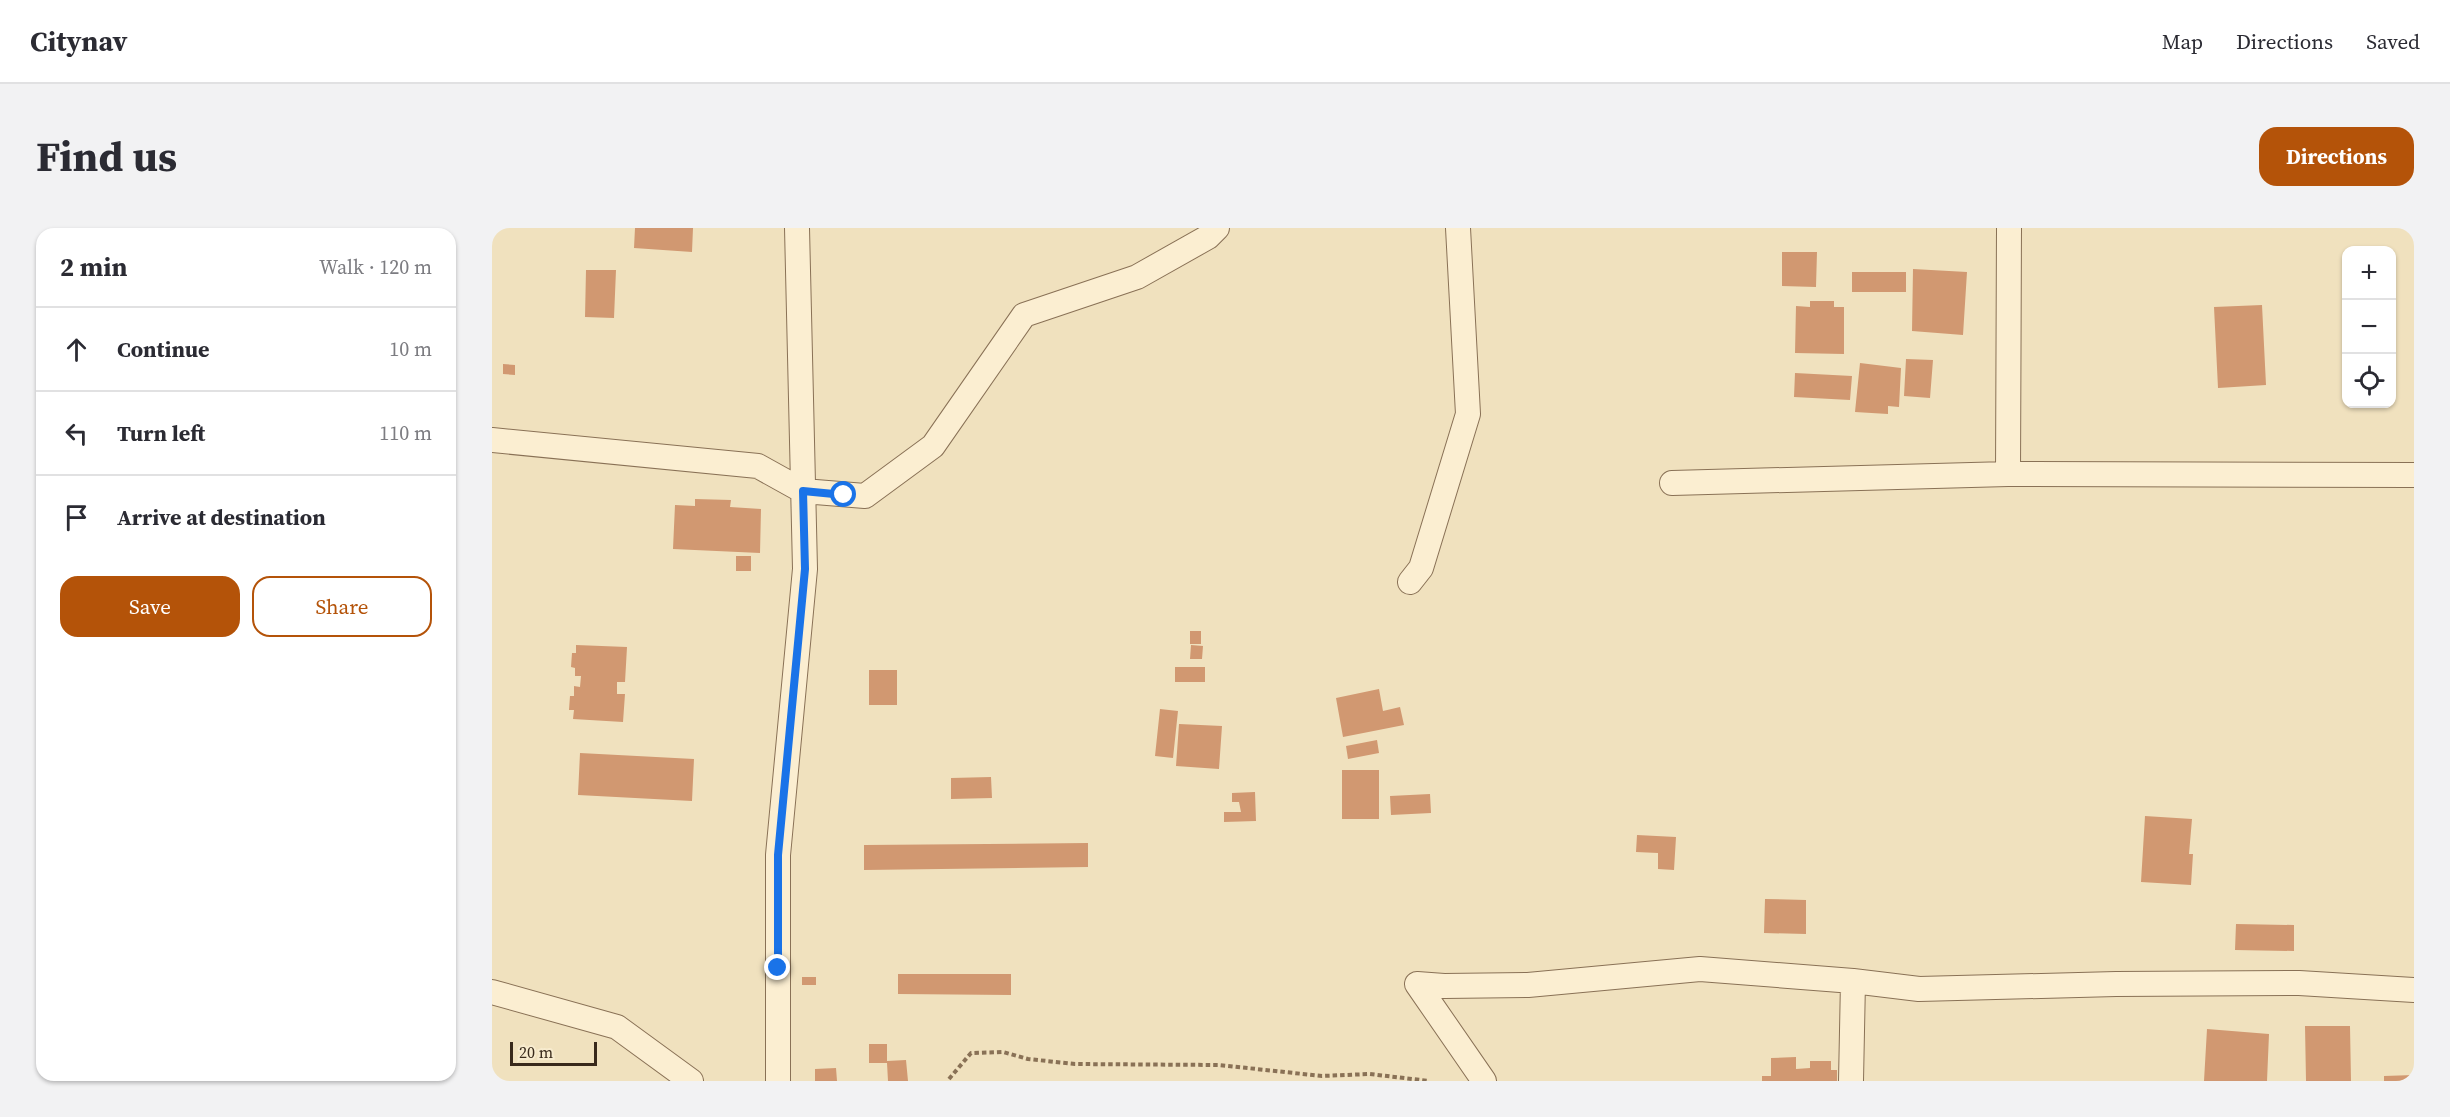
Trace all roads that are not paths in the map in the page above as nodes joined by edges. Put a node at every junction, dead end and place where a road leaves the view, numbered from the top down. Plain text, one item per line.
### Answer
1 (797, 228) edge
2 (1216, 228) edge
3 (1458, 228) edge
4 (2009, 228) edge
5 (492, 440) edge
6 (2008, 474) junction
7 (2414, 475) edge
8 (1672, 483) dead end
9 (803, 491) junction
10 (1410, 582) dead end
11 (1852, 981) junction
12 (2414, 990) edge
13 (492, 992) edge
14 (691, 1081) edge
15 (778, 1081) edge
16 (1484, 1081) edge
17 (1851, 1081) edge

1 - 9 street
2 - 9 street
3 - 10 street
4 - 6 street
5 - 9 street
6 - 7 street
6 - 8 street
9 - 15 street
11 - 12 street
11 - 16 street
11 - 17 street
13 - 14 street

